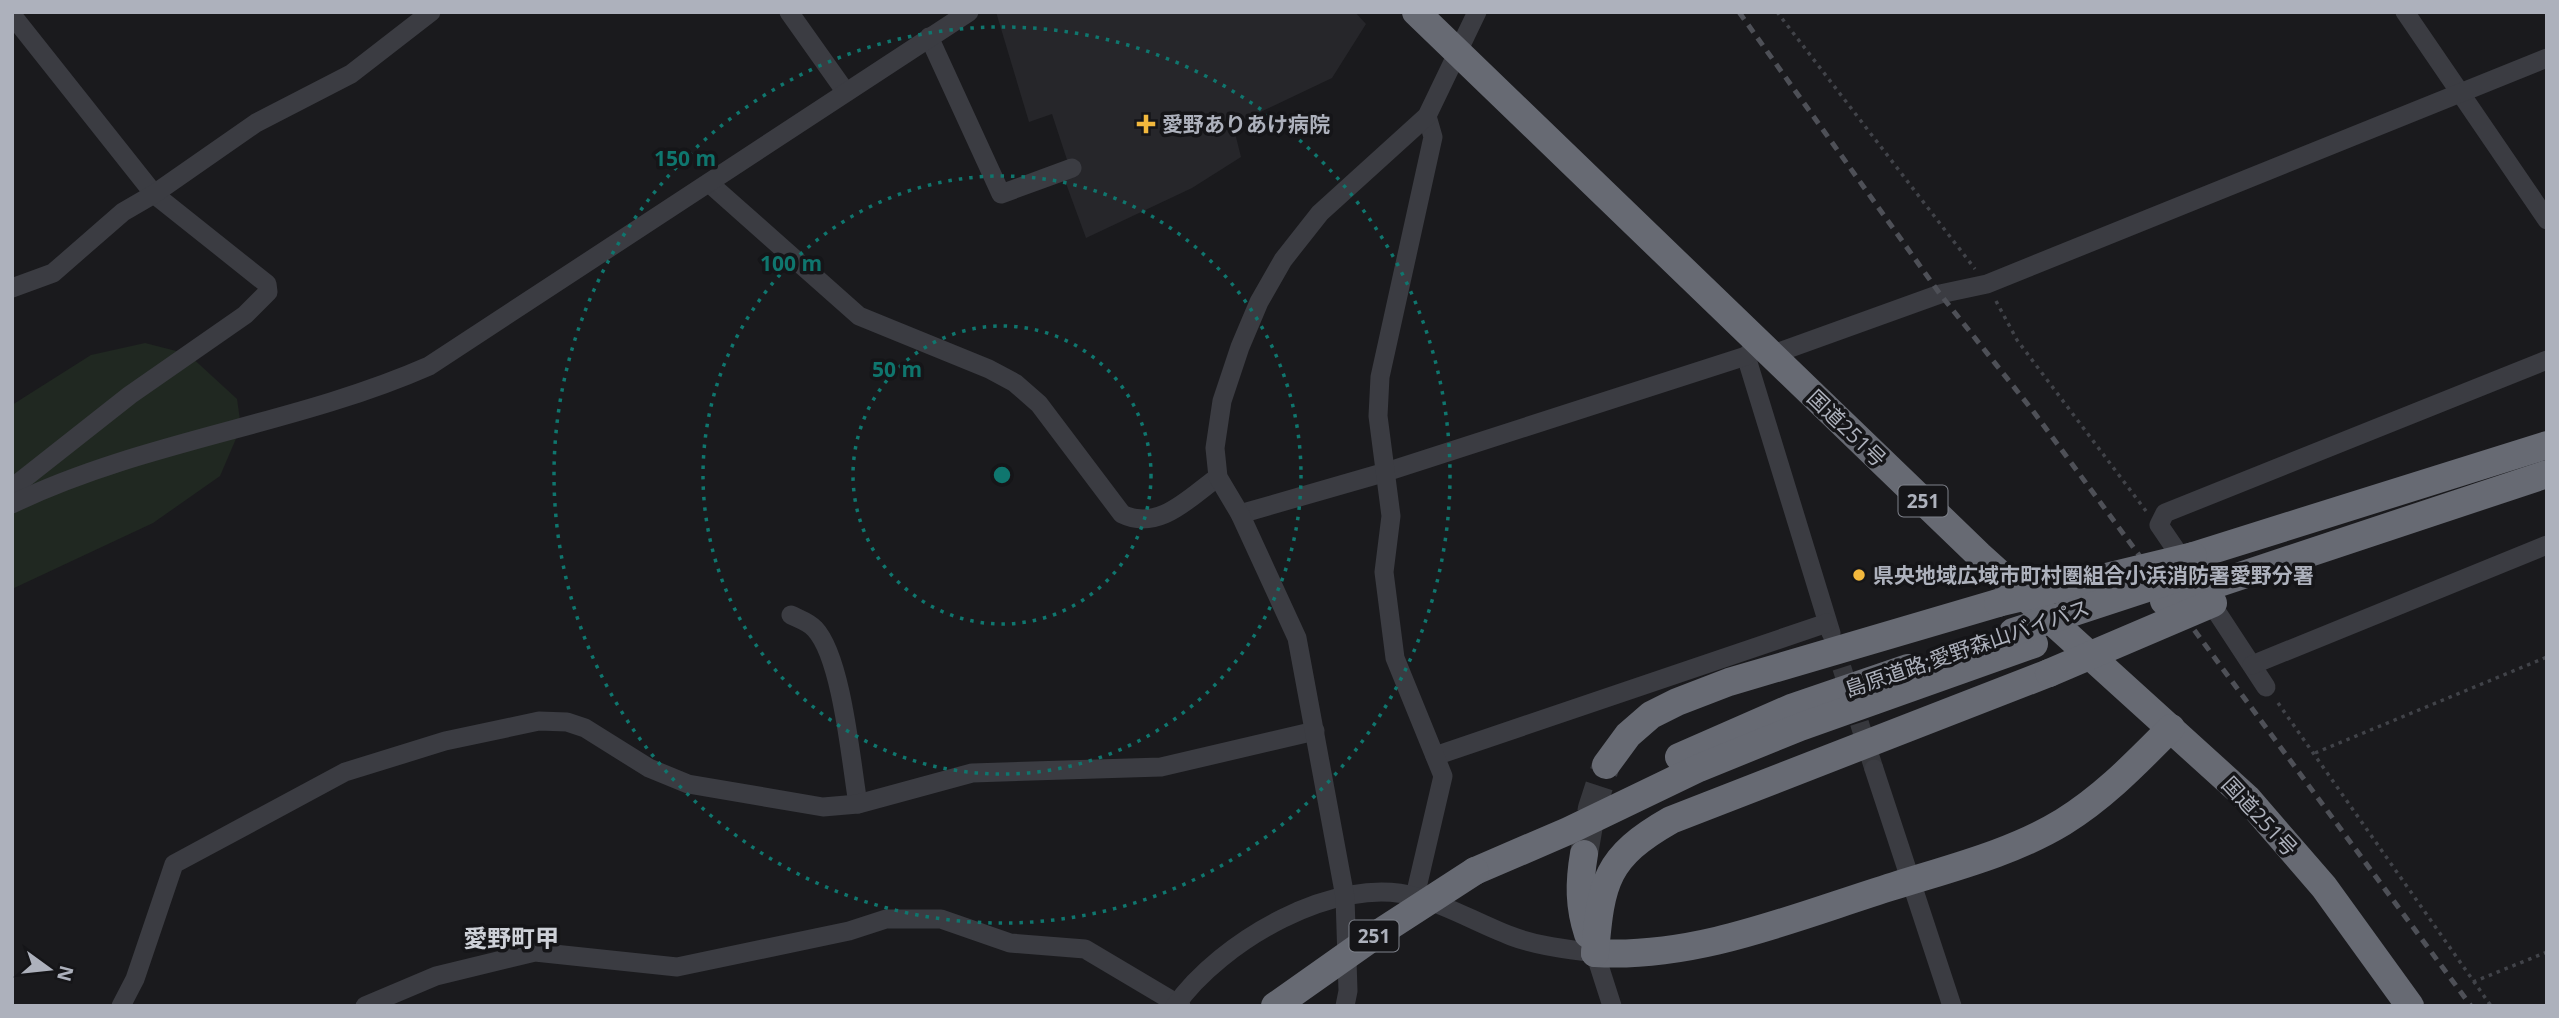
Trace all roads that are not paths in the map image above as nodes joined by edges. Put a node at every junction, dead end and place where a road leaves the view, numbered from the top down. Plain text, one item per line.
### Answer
1 (431, 12) edge
2 (789, 12) edge
3 (969, 12) edge
4 (1416, 12) edge
5 (1477, 12) edge
6 (2405, 12) edge
7 (12, 15) edge
8 (929, 37) junction
9 (1459, 54) junction
10 (2547, 58) edge
11 (845, 91) junction
12 (2460, 94) junction
13 (1427, 117) junction
14 (1072, 168) dead end
15 (709, 183) junction
16 (154, 194) junction
17 (2547, 220) edge
18 (12, 288) edge
19 (1759, 352) junction
20 (2547, 360) edge
21 (2547, 445) edge
22 (2547, 450) edge
23 (1386, 472) junction
24 (2547, 474) edge
25 (1218, 477) junction
26 (12, 488) edge
27 (12, 504) edge
28 (1240, 514) junction
29 (2547, 545) edge
30 (2204, 579) junction
31 (791, 615) dead end
32 (2252, 665) junction
33 (2266, 687) road end
34 (2171, 728) junction
35 (1315, 731) junction
36 (1435, 756) junction
37 (1606, 765) tunnel mouth
38 (1874, 769) tunnel mouth
39 (858, 804) junction
40 (1584, 854) tunnel mouth
41 (1913, 880) junction
42 (1415, 896) junction
43 (1345, 897) junction
44 (1595, 953) junction
45 (1177, 1005) edge
46 (121, 1006) edge
47 (365, 1006) edge
48 (1275, 1006) edge
49 (1345, 1006) edge
50 (1612, 1006) edge
51 (1952, 1006) edge
52 (2410, 1006) edge

1 - 16 street
2 - 11 street
3 - 8 street
4 - 9 highway, 国道251号 / 251
5 - 9 street
6 - 12 street
7 - 16 street
8 - 11 street
8 - 14 street
9 - 13 street
9 - 19 highway, 国道251号 / 251
10 - 12 street
11 - 15 street
12 - 17 street
12 - 19 street
13 - 23 street
13 - 25 street
15 - 25 street
15 - 27 street
16 - 18 street
16 - 26 street
19 - 23 street
19 - 34 highway, 国道251号 / 251
19 - 36 street
20 - 32 street
21 - 30 highway
22 - 30 highway, 島原道路;愛野森山バイパス / 251
23 - 28 street
23 - 36 street
24 - 30 highway
25 - 28 street
28 - 35 street
29 - 32 street
30 - 37 highway, bridge
30 - 44 highway, bridge
30 - 48 highway, 島原道路;愛野森山バイパス / 251, bridge
31 - 39 street
32 - 33 street
34 - 41 highway
34 - 52 highway, 国道251号 / 251
35 - 39 street
35 - 43 street
36 - 42 street
38 - 41 street
39 - 46 street
40 - 44 highway
41 - 44 highway
41 - 51 street
42 - 43 street
42 - 44 street
43 - 45 street
43 - 49 street
44 - 50 street
45 - 47 street

